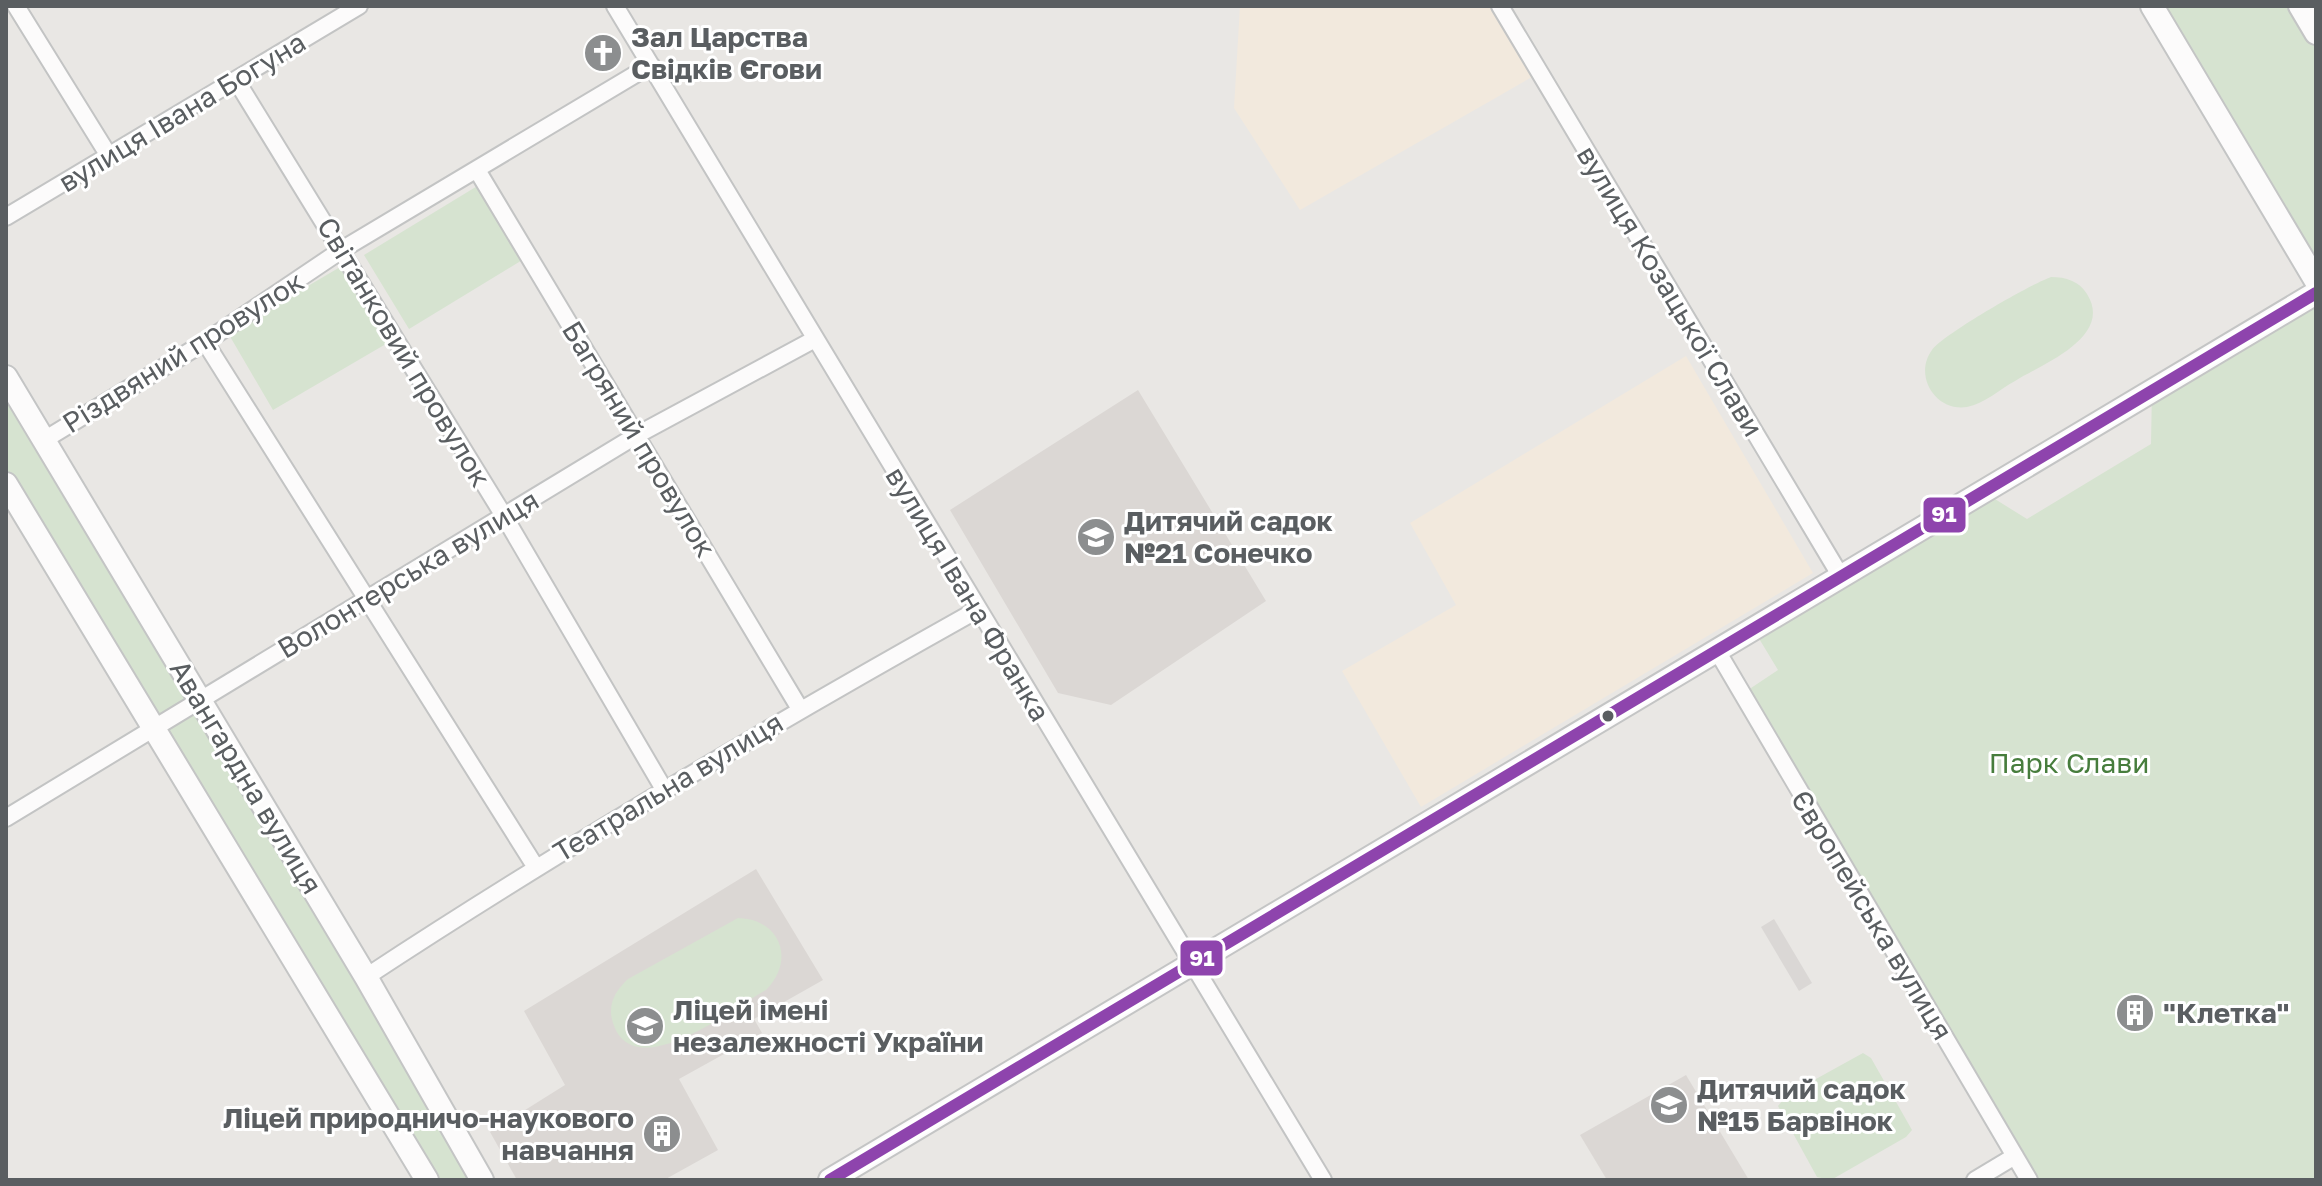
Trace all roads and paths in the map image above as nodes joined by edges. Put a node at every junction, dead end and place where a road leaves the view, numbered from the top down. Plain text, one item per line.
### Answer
1 (16, 6) edge
2 (359, 6) edge
3 (615, 6) edge
4 (1500, 6) edge
5 (2152, 6) edge
6 (2300, 6) edge
7 (2316, 33) edge
8 (651, 65) junction
9 (236, 80) junction
10 (109, 156) junction
11 (477, 170) junction
12 (6, 217) edge
13 (343, 249) junction
14 (2316, 281) edge
15 (2316, 293) edge
16 (815, 339) junction
17 (205, 342) junction
18 (6, 377) edge
19 (637, 435) junction
20 (44, 440) junction
21 (6, 484) edge
22 (504, 516) junction
23 (1840, 575) junction
24 (369, 600) junction
25 (977, 610) junction
26 (1716, 649) junction
27 (199, 698) junction
28 (800, 709) junction
29 (156, 730) junction
30 (665, 791) junction
31 (6, 818) edge
32 (535, 866) junction
33 (1191, 965) junction
34 (366, 977) junction
35 (2015, 1156) junction
36 (427, 1180) edge
37 (482, 1180) edge
38 (830, 1180) edge
39 (1323, 1180) edge
40 (1975, 1180) edge
41 (2029, 1180) edge

1 - 10 street
2 - 9 street, вулиця Івана Богуна
3 - 8 street, вулиця Івана Франка
4 - 23 street, вулиця Козацької Слави
5 - 14 street
6 - 7 street
8 - 11 street, Різдвяний провулок
8 - 16 street, вулиця Івана Франка
9 - 10 street, вулиця Івана Богуна
9 - 13 street, Світанковий провулок
10 - 12 street, вулиця Івана Богуна
11 - 13 street, Різдвяний провулок
11 - 19 street, Багряний провулок
13 - 17 street, Різдвяний провулок
13 - 22 street, Світанковий провулок
15 - 23 street
16 - 19 street, Волонтерська вулиця
16 - 25 street, вулиця Івана Франка
17 - 20 street, Різдвяний провулок
17 - 24 street
18 - 20 street, Авангардна вулиця
19 - 22 street, Волонтерська вулиця
19 - 28 street, Багряний провулок
20 - 27 street, Авангардна вулиця
21 - 29 street, Авангардна вулиця
22 - 24 street, Волонтерська вулиця
22 - 30 street, Світанковий провулок
23 - 26 street
24 - 27 street, Волонтерська вулиця
24 - 32 street
25 - 28 street, Театральна вулиця
25 - 33 street, вулиця Івана Франка
26 - 33 street
26 - 35 street, Європейська вулиця
27 - 29 street, Волонтерська вулиця
27 - 34 street, Авангардна вулиця
28 - 30 street, Театральна вулиця
29 - 31 street, Волонтерська вулиця
29 - 36 street, Авангардна вулиця
30 - 32 street, Театральна вулиця
32 - 34 street, Театральна вулиця
33 - 38 street
33 - 39 street, вулиця Івана Франка
34 - 37 street, Авангардна вулиця
35 - 40 street
35 - 41 street, Європейська вулиця

